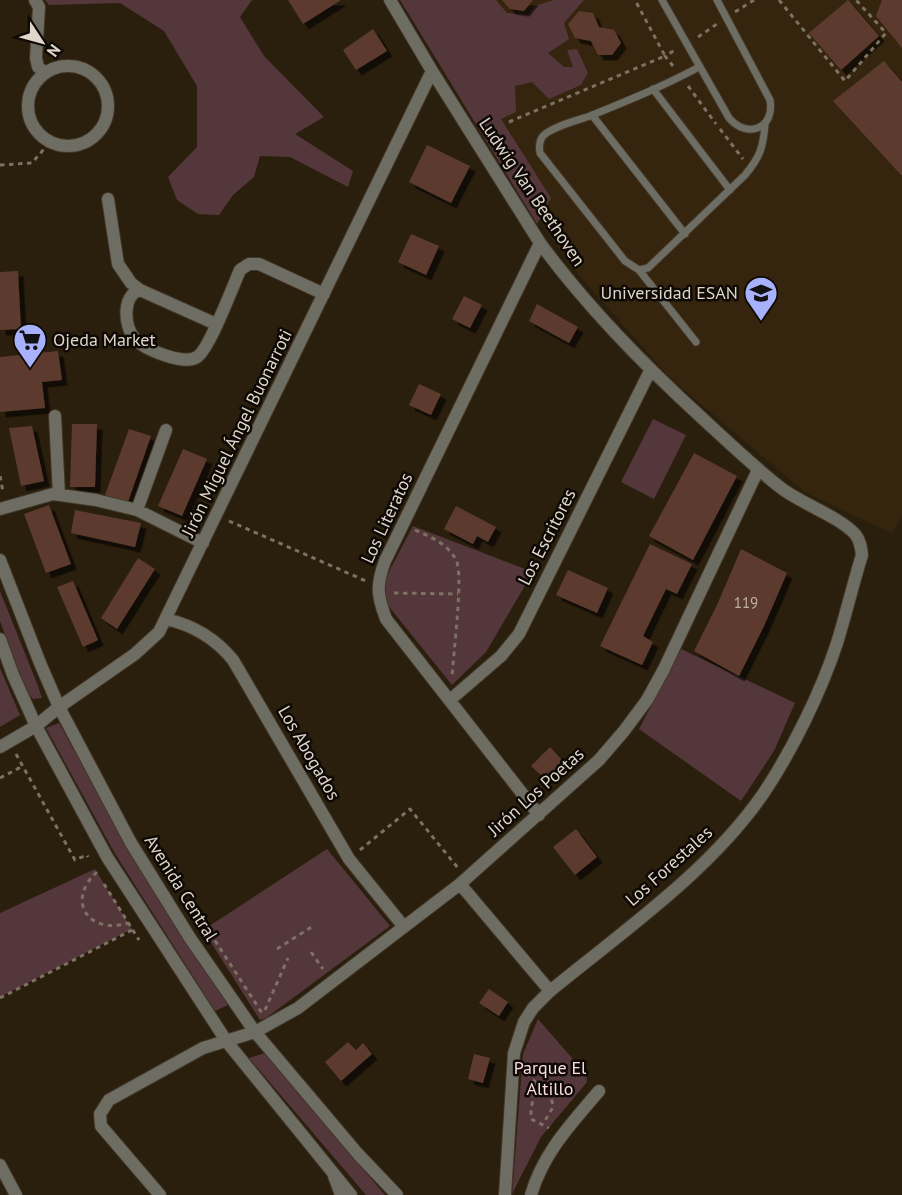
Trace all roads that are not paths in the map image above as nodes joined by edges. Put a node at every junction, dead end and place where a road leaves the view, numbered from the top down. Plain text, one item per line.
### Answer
1 (35, 0) edge
2 (390, 0) edge
3 (662, 0) edge
4 (717, 0) edge
5 (699, 67) junction
6 (432, 71) junction
7 (46, 73) junction
8 (653, 89) junction
9 (592, 115) junction
10 (765, 125) junction
11 (730, 190) junction
12 (108, 200) dead end
13 (685, 234) junction
14 (540, 243) junction
15 (639, 270) junction
16 (140, 290) junction
17 (324, 294) junction
18 (216, 324) junction
19 (696, 342) dead end
20 (651, 371) junction
21 (55, 416) dead end
22 (166, 430) dead end
23 (758, 470) junction
24 (59, 495) junction
25 (0, 508) edge
26 (137, 510) junction
27 (203, 543) junction
28 (861, 545) joint
29 (0, 560) edge
30 (166, 619) junction
31 (0, 639) edge
32 (453, 697) junction
33 (59, 707) junction
34 (36, 726) junction
35 (5, 744) edge
36 (539, 815) junction
37 (463, 881) junction
38 (404, 927) junction
39 (550, 991) junction
40 (255, 1032) junction
41 (227, 1042) junction
42 (599, 1091) dead end
43 (0, 1166) edge
44 (333, 1175) junction
45 (16, 1195) edge
46 (160, 1195) edge
47 (341, 1195) edge
48 (351, 1195) edge
49 (397, 1195) edge
50 (505, 1195) edge
51 (531, 1195) edge

1 - 7 street
2 - 6 street, Ludwig Van Beethoven
3 - 5 lane
4 - 10 lane
5 - 8 lane
5 - 10 lane
6 - 14 street, Ludwig Van Beethoven
6 - 17 street, Jirón Miguel Ángel Buonarroti
7 - 7 street
8 - 9 lane
8 - 11 lane
9 - 13 lane
9 - 15 lane
10 - 11 lane
11 - 13 lane
12 - 16 street
13 - 15 lane
14 - 20 street, Ludwig Van Beethoven
14 - 32 street, Los Literatos
15 - 19 lane
16 - 18 street
16 - 18 street
17 - 18 street
17 - 27 street, Jirón Miguel Ángel Buonarroti
20 - 23 street, Ludwig Van Beethoven
20 - 32 street, Los Escritores
21 - 24 street
22 - 26 street
23 - 28 street, Ludwig Van Beethoven
23 - 36 street, Jirón Los Poetas
24 - 25 street
24 - 26 street
26 - 27 street
27 - 30 street, Jirón Miguel Ángel Buonarroti
28 - 39 street, Los Forestales
29 - 33 street, Avenida Central
30 - 33 street, Jirón Miguel Ángel Buonarroti
30 - 38 street, Los Abogados
31 - 34 street
32 - 36 street, Los Literatos
33 - 34 street, Jirón Miguel Ángel Buonarroti
33 - 40 street, Avenida Central
34 - 35 street, Jirón Miguel Ángel Buonarroti
34 - 41 street
36 - 37 street, Jirón Los Poetas
37 - 38 street, Jirón Los Poetas
37 - 39 street
38 - 40 street, Jirón Los Poetas
39 - 50 street, Los Forestales
40 - 41 street, Jirón Los Poetas
40 - 49 street, Avenida Central
41 - 44 street
41 - 46 street, Jirón Los Poetas
42 - 51 street
43 - 45 street
44 - 47 street
44 - 48 street

